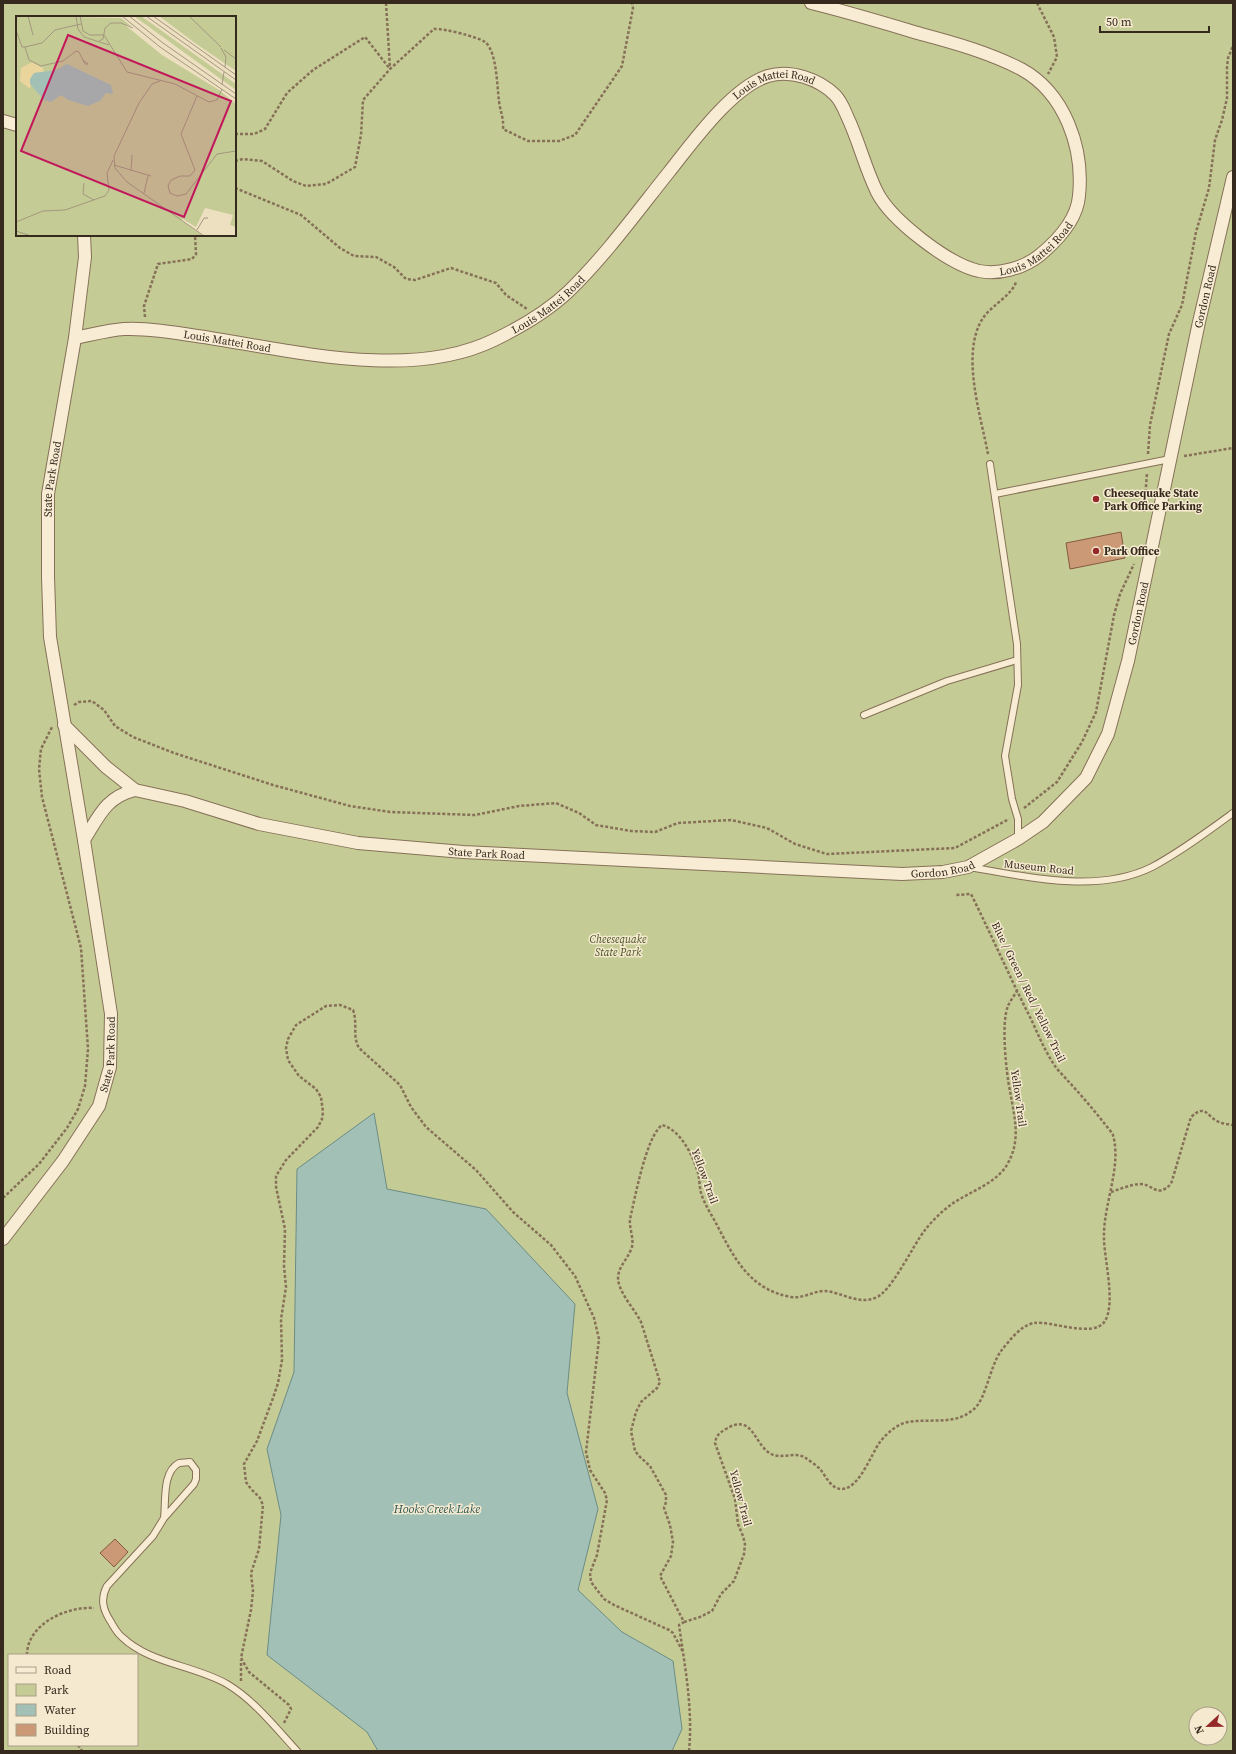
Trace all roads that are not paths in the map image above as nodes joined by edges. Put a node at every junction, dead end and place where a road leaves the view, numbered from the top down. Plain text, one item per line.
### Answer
1 (811, 3) edge
2 (3, 121) edge
3 (16, 125) edge
4 (1233, 177) edge
5 (84, 236) edge
6 (75, 338) junction
7 (1170, 459) junction
8 (990, 464) road end
9 (995, 494) junction
10 (1017, 660) junction
11 (864, 715) dead end
12 (59, 724) junction
13 (135, 790) junction
14 (1233, 813) edge
15 (1018, 839) junction
16 (84, 840) junction
17 (968, 867) junction
18 (844, 870) joint
19 (3, 1239) edge
20 (164, 1518) junction
21 (297, 1751) edge

1 - 6 street, Louis Mattei Road
2 - 3 street
4 - 7 street, Gordon Road
5 - 6 street, State Park Road
6 - 12 street, State Park Road
7 - 9 lane
7 - 15 street, Gordon Road
8 - 9 lane
9 - 10 lane
10 - 11 lane
10 - 15 lane
12 - 13 street, State Park Road
12 - 16 street, State Park Road
13 - 16 street
13 - 18 street, State Park Road
14 - 17 lane, Museum Road
15 - 17 street, Gordon Road
16 - 19 street, State Park Road
17 - 18 street, Gordon Road
20 - 20 lane
20 - 21 lane

